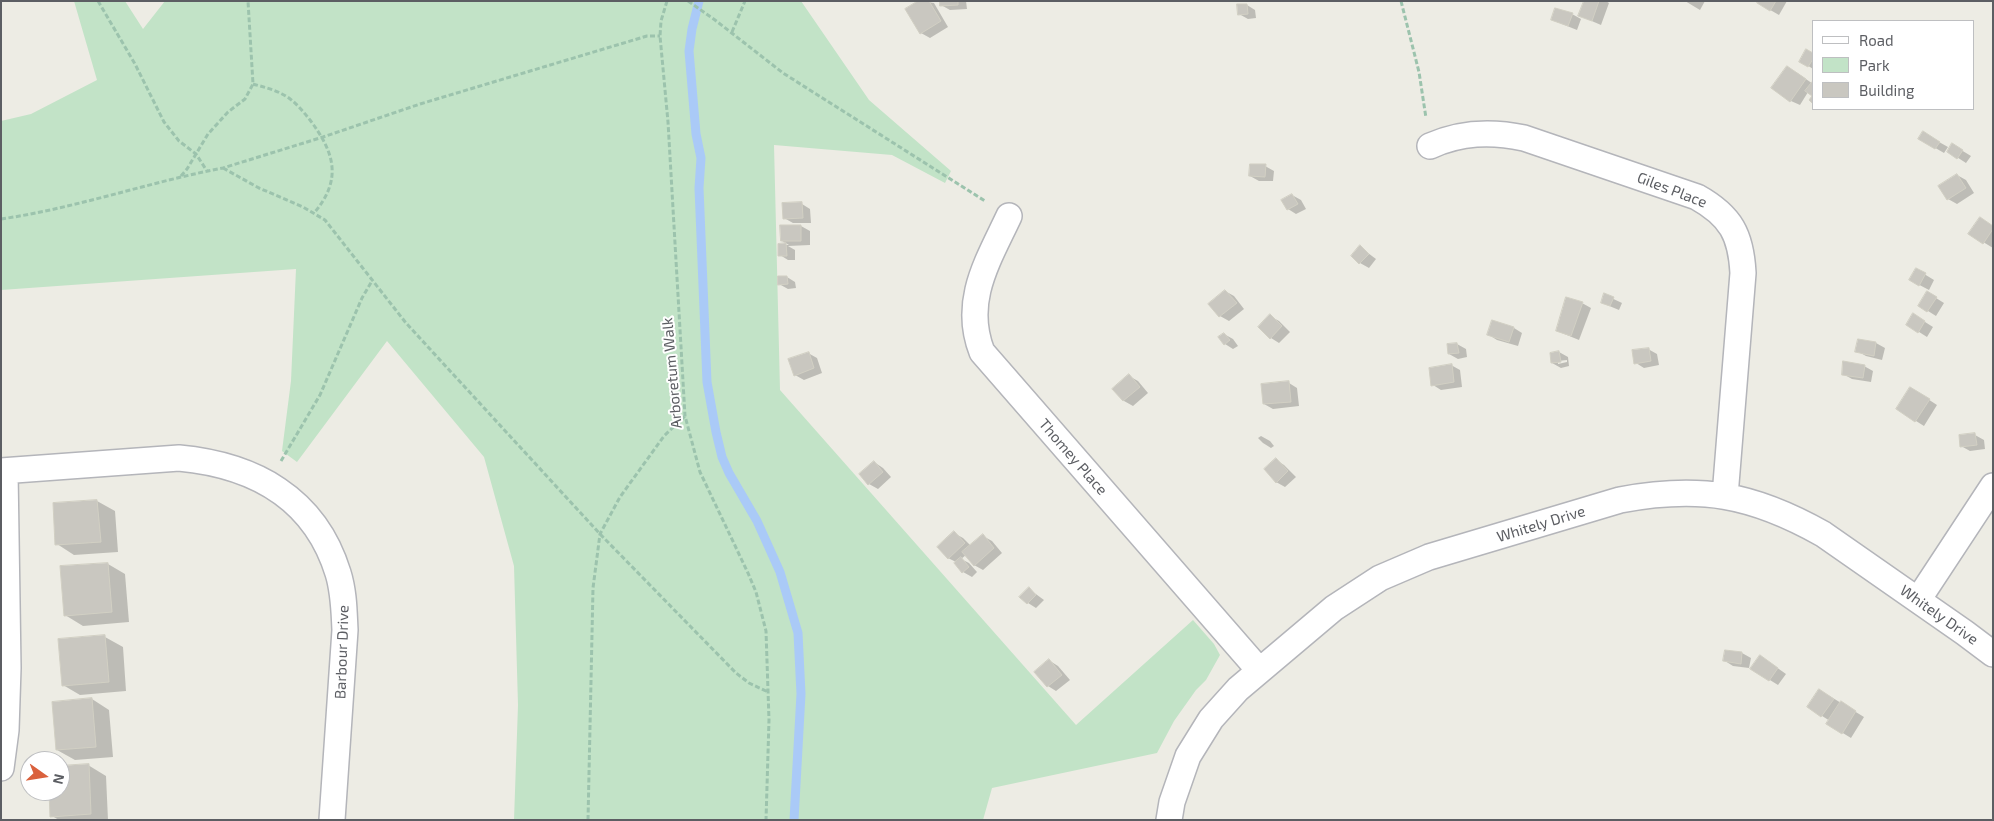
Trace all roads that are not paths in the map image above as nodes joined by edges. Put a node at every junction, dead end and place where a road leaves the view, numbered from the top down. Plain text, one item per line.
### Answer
1 (1430, 146) road end
2 (1009, 216) road end
3 (3, 471) edge
4 (1993, 486) edge
5 (1726, 496) junction
6 (1918, 600) junction
7 (1993, 654) edge
8 (1259, 670) junction
9 (1, 768) edge
10 (332, 820) edge
11 (1169, 820) edge

1 - 5 street, Giles Place
2 - 8 street, Thomey Place
3 - 9 street
3 - 10 street, Barbour Drive
4 - 6 street
5 - 6 street, Whitely Drive
5 - 8 street, Whitely Drive
6 - 7 street, Whitely Drive
8 - 11 street, Whitely Drive

